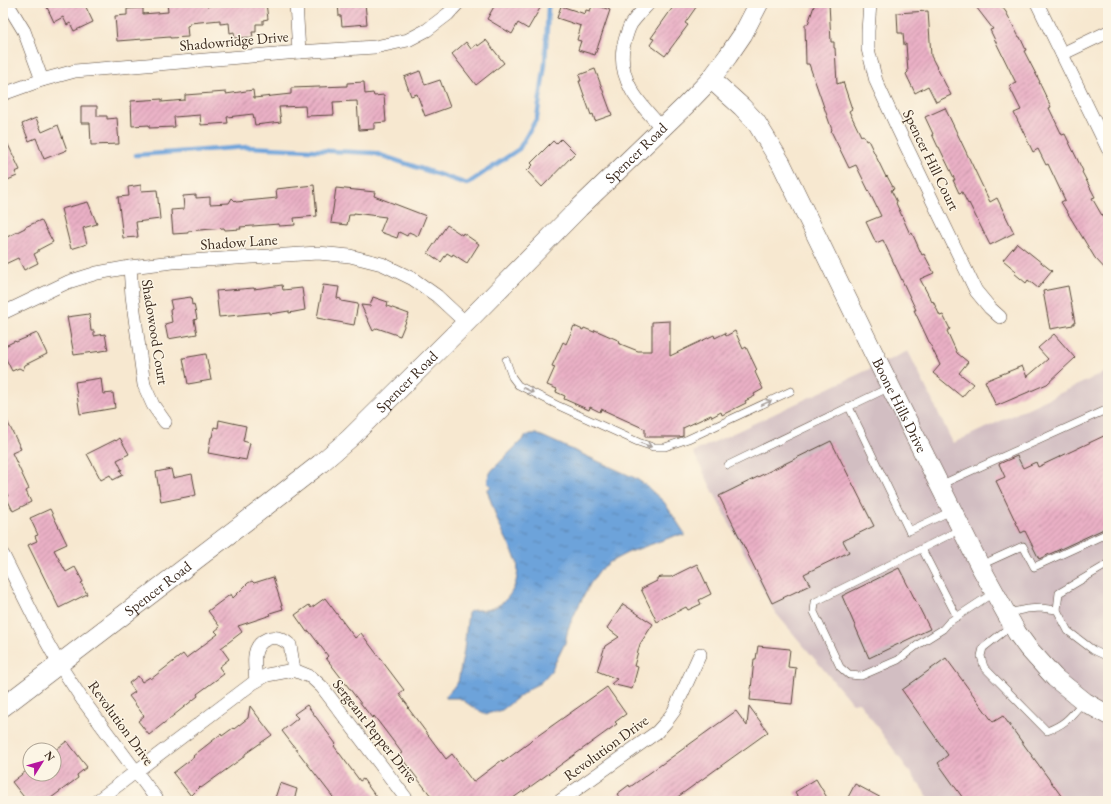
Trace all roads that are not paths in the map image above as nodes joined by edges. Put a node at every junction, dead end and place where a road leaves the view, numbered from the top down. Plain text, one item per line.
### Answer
1 (8, 3) edge
2 (296, 3) edge
3 (458, 3) edge
4 (649, 3) edge
5 (759, 3) edge
6 (870, 3) edge
7 (1036, 3) edge
8 (1108, 32) edge
9 (300, 52) junction
10 (1062, 54) junction
11 (711, 79) junction
12 (42, 80) junction
13 (3, 94) edge
14 (662, 128) junction
15 (1108, 149) edge
16 (130, 267) junction
17 (3, 313) edge
18 (1000, 317) dead end
19 (466, 323) junction
20 (506, 360) dead end
21 (890, 387) junction
22 (790, 391) dead end
23 (849, 407) junction
24 (1108, 409) edge
25 (165, 422) dead end
26 (728, 465) dead end
27 (940, 485) junction
28 (952, 510) junction
29 (962, 529) junction
30 (1108, 533) edge
31 (922, 549) junction
32 (3, 555) edge
33 (1108, 564) edge
34 (980, 566) junction
35 (994, 593) junction
36 (1057, 610) junction
37 (957, 617) junction
38 (1009, 619) junction
39 (700, 654) dead end
40 (1108, 657) edge
41 (59, 664) junction
42 (294, 670) junction
43 (256, 681) junction
44 (1084, 700) junction
45 (3, 707) edge
46 (1108, 715) edge
47 (136, 771) junction
48 (97, 801) edge
49 (158, 801) edge
50 (408, 801) edge
51 (560, 801) edge

1 - 12 street
2 - 9 street
3 - 9 street, Shadowridge Drive
4 - 14 street
5 - 11 main road, Spencer Road
6 - 18 street, Spencer Hill Court
7 - 10 street
8 - 10 street
9 - 12 street, Shadowridge Drive
10 - 15 street
11 - 14 main road, Spencer Road
11 - 21 main road, Boone Hills Drive
12 - 13 street, Shadowridge Drive
14 - 19 main road, Spencer Road
16 - 17 street, Shadow Lane
16 - 19 street, Shadow Lane
16 - 25 street, Shadowood Court
19 - 41 main road, Spencer Road
20 -> 22 lane
21 - 23 lane
21 - 27 main road, Boone Hills Drive
23 - 26 lane
23 - 28 lane
24 - 27 lane
27 - 28 main road, Boone Hills Drive
28 - 29 main road, Boone Hills Drive
29 - 31 lane
29 - 34 main road, Boone Hills Drive
30 - 34 lane
31 - 37 lane
31 - 37 lane
32 - 41 street, Revolution Drive
33 - 36 lane
34 - 35 main road, Boone Hills Drive
35 - 37 lane
35 - 38 main road, Boone Hills Drive
36 - 38 lane
36 - 40 lane
38 - 44 main road, Boone Hills Drive
38 - 44 lane
39 - 51 street, Revolution Drive
41 - 45 main road, Spencer Road
41 - 47 street, Revolution Drive
42 - 43 street
42 - 43 street
42 - 50 street, Sergeant Pepper Drive
43 - 47 street
44 - 46 main road, Boone Hills Drive
47 - 48 street
47 - 49 street, Revolution Drive

